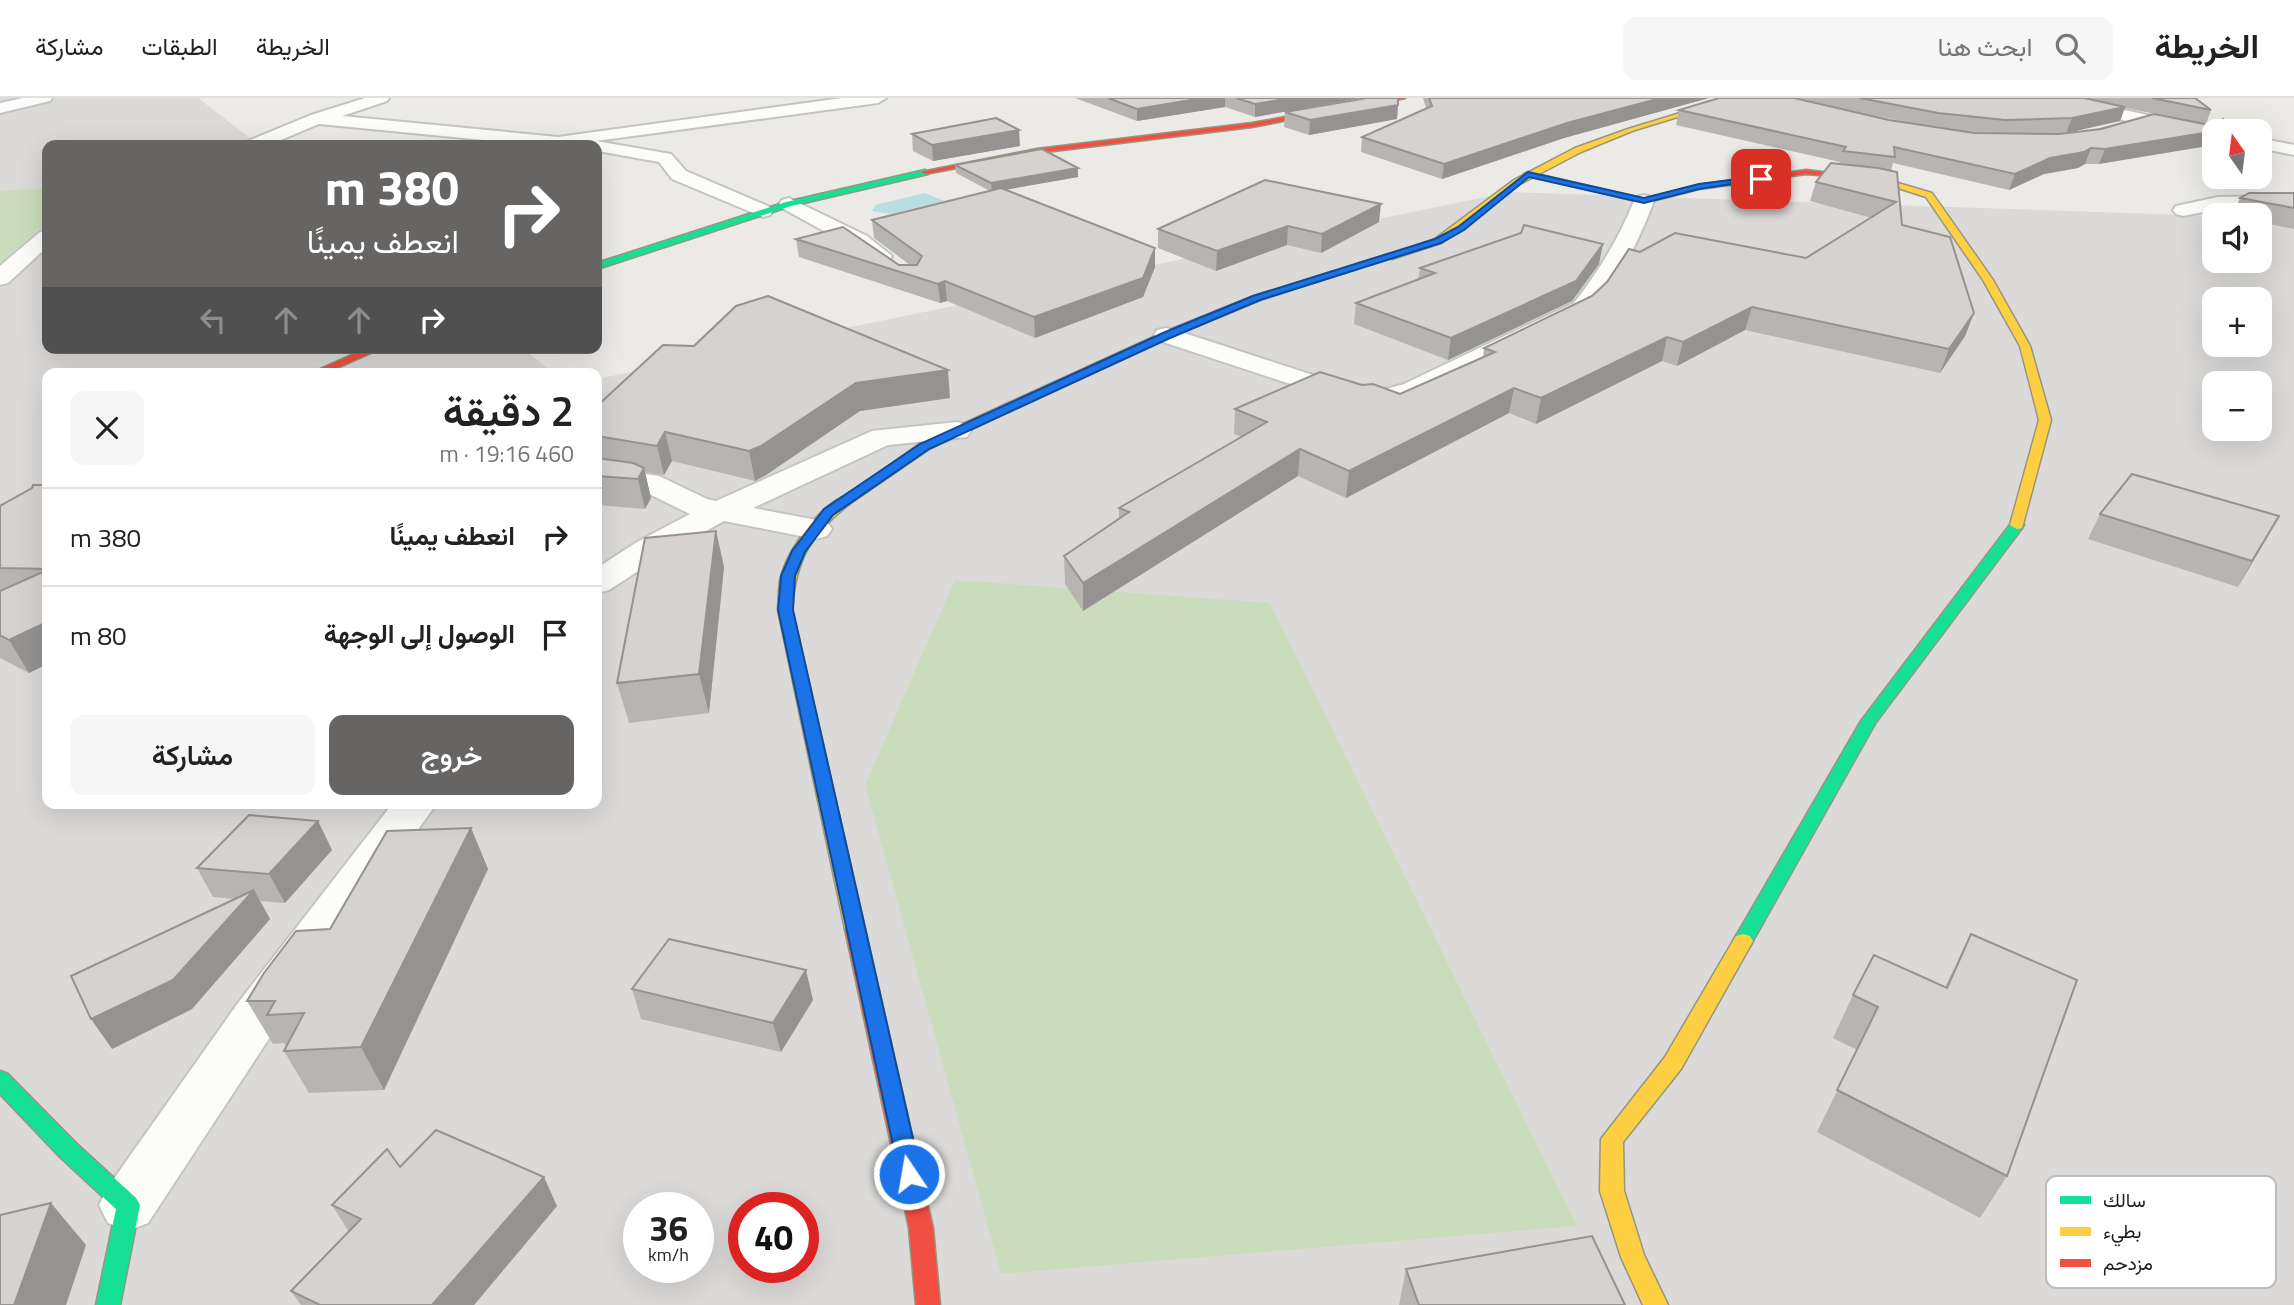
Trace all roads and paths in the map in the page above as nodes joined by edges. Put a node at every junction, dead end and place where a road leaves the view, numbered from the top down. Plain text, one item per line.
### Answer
1 (44, 98) edge
2 (381, 98) edge
3 (878, 98) edge
4 (1402, 98) edge
5 (1736, 98) edge
6 (2046, 98) edge
7 (0, 108) edge
8 (317, 119) junction
9 (686, 126) junction
10 (2087, 137) edge
11 (266, 140) edge
12 (551, 140) edge
13 (573, 140) edge
14 (2272, 146) edge
15 (602, 147) edge
16 (2294, 150) edge
17 (665, 158) junction
18 (1528, 174) junction
19 (1644, 201) junction
20 (2294, 202) edge
21 (789, 204) junction
22 (2183, 210) dead end
23 (763, 211) junction
24 (42, 240) edge
25 (602, 264) edge
26 (901, 270) edge
27 (0, 278) edge
28 (1166, 335) junction
29 (362, 354) edge
30 (328, 368) edge
31 (957, 430) junction
32 (602, 477) edge
33 (720, 511) junction
34 (816, 529) junction
35 (602, 580) edge
36 (412, 809) edge
37 (0, 1080) edge
38 (128, 1205) junction
39 (108, 1305) edge
40 (928, 1305) edge
41 (1656, 1305) edge

1 - 7 street
2 - 8 street
3 - 9 street
4 - 21 street
5 - 18 street
6 - 10 street
8 - 11 street
8 - 12 street
9 - 13 street
9 - 17 street
14 - 16 street
15 - 17 street
17 - 23 street
18 - 19 street
18 - 28 street
19 - 28 street
19 - 41 street
20 - 22 street
21 - 23 street
21 - 26 street
23 - 25 street
24 - 27 street
28 - 31 street
29 - 30 street
31 - 33 street
31 - 34 street
32 - 33 street
33 - 34 street
33 - 35 street
34 - 40 street
36 - 38 street
37 - 38 street
38 - 39 street

